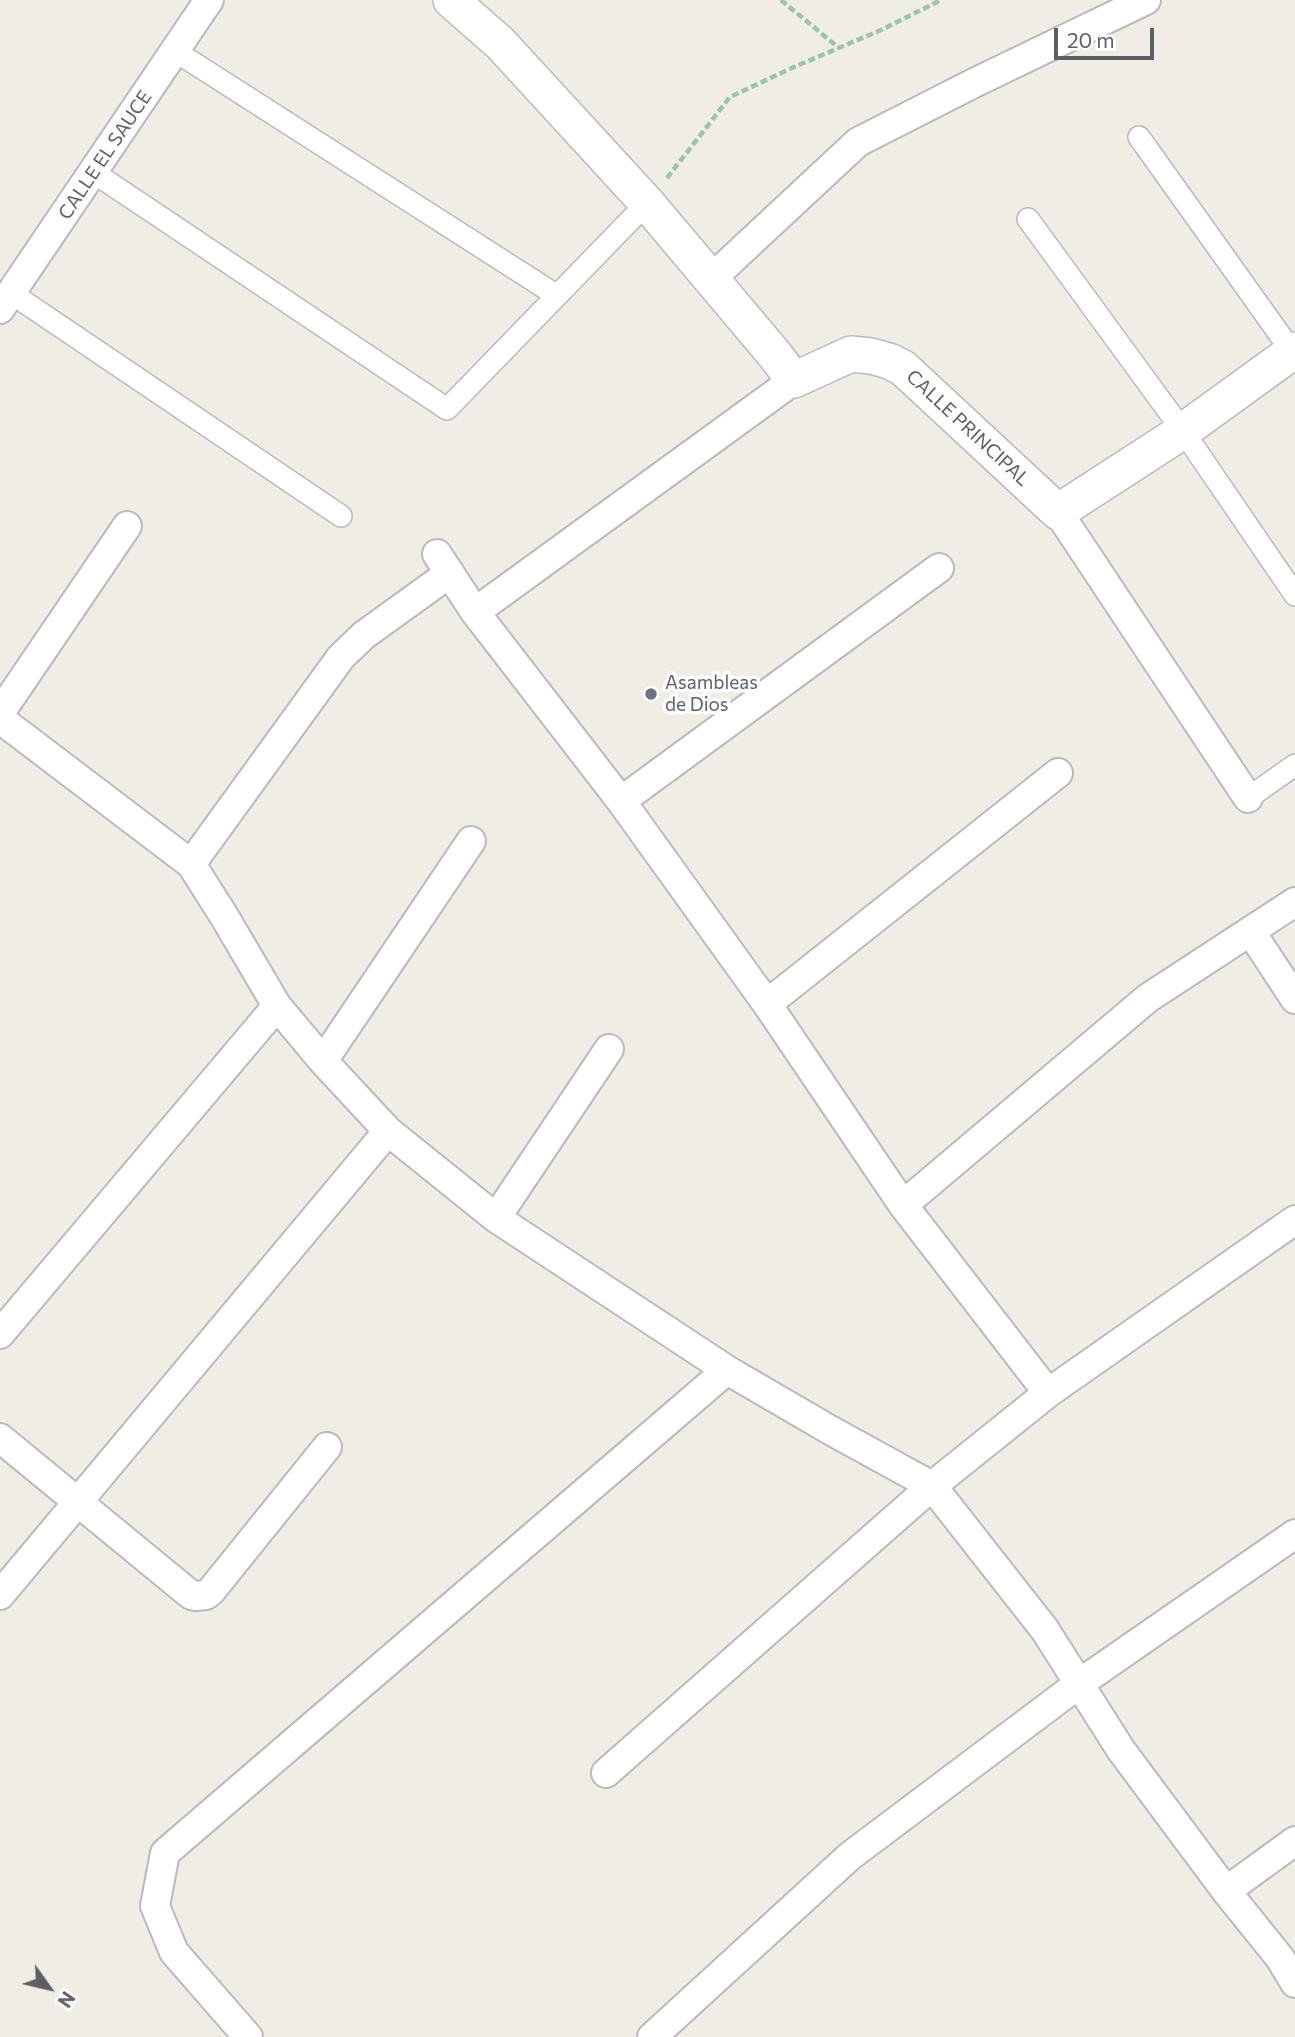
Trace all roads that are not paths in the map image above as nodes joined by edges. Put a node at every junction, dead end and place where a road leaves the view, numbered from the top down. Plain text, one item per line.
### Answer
1 (209, 0) edge
2 (451, 0) edge
3 (1146, 0) edge
4 (175, 51) junction
5 (1139, 137) dead end
6 (93, 172) junction
7 (647, 203) junction
8 (1028, 219) dead end
9 (711, 279) junction
10 (556, 295) junction
11 (5, 301) edge
12 (1294, 353) edge
13 (793, 380) junction
14 (1183, 430) junction
15 (1058, 512) junction
16 (341, 516) dead end
17 (127, 526) dead end
18 (939, 568) dead end
19 (1295, 595) edge
20 (475, 612) junction
21 (0, 713) edge
22 (0, 719) edge
23 (1295, 765) edge
24 (1058, 773) dead end
25 (1248, 798) joint
26 (621, 801) junction
27 (471, 841) dead end
28 (191, 864) junction
29 (1295, 902) edge
30 (1251, 932) junction
31 (1295, 999) edge
32 (767, 1004) junction
33 (277, 1006) junction
34 (609, 1049) dead end
35 (323, 1061) junction
36 (388, 1132) junction
37 (903, 1205) junction
38 (496, 1218) junction
39 (1295, 1220) edge
40 (0, 1334) edge
41 (727, 1370) junction
42 (1048, 1393) junction
43 (0, 1438) edge
44 (327, 1447) dead end
45 (932, 1486) junction
46 (78, 1502) junction
47 (1295, 1534) edge
48 (0, 1595) edge
49 (1080, 1683) junction
50 (606, 1773) dead end
51 (1295, 1841) edge
52 (1226, 1891) junction
53 (1295, 1983) edge
54 (248, 2037) edge
55 (652, 2037) edge

1 - 4 street, CALLE EL SAUCE
2 - 7 street
3 - 9 street
4 - 6 street, CALLE EL SAUCE
4 - 10 street
5 - 12 street
6 - 10 street
6 - 11 street, CALLE EL SAUCE
7 - 9 street
7 - 10 street
8 - 14 street
9 - 13 street
11 - 16 street
12 - 14 street
13 - 15 street, CALLE PRINCIPAL
13 - 20 street
14 - 15 street
14 - 19 street
15 - 25 street, CALLE PRINCIPAL
17 - 21 street
18 - 26 street
20 - 26 street
20 - 28 street
22 - 28 street
23 - 25 street
24 - 32 street
26 - 32 street
27 - 35 street
28 - 33 street
29 - 30 street
30 - 31 street
30 - 37 street
32 - 37 street
33 - 35 street
33 - 40 street
34 - 38 street
35 - 36 street
36 - 38 street
36 - 46 street
37 - 42 street
38 - 41 street
39 - 42 street
41 - 45 street
41 - 54 street
42 - 45 street
43 - 46 street
44 - 46 street
45 - 49 street
45 - 50 street
46 - 48 street
47 - 49 street
49 - 52 street
49 - 55 street
51 - 52 street
52 - 53 street

